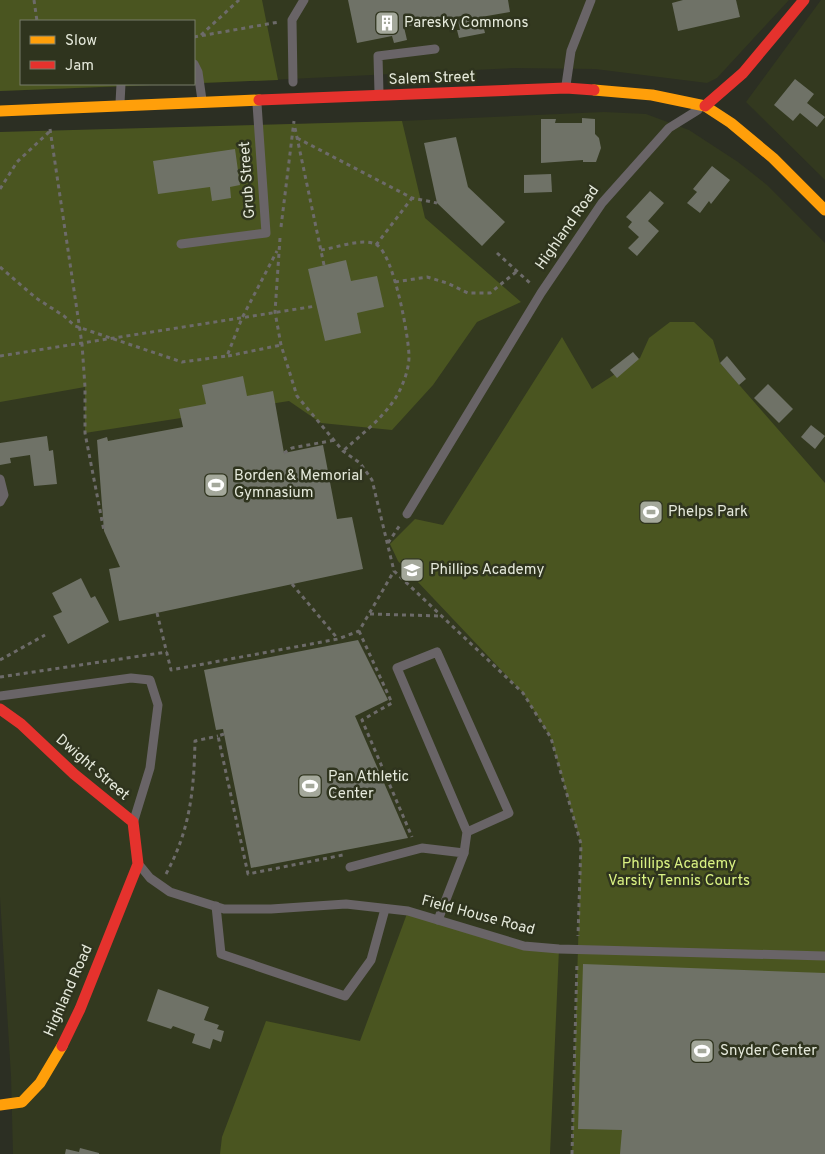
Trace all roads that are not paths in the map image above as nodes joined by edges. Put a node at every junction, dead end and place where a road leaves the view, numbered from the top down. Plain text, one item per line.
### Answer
1 (304, 0) edge
2 (591, 0) edge
3 (804, 0) edge
4 (435, 49) dead end
5 (195, 66) edge
6 (293, 82) dead end
7 (121, 85) edge
8 (566, 88) junction
9 (379, 96) junction
10 (256, 101) junction
11 (202, 103) junction
12 (120, 106) junction
13 (705, 106) junction
14 (0, 111) edge
15 (825, 210) edge
16 (181, 244) dead end
17 (0, 479) edge
18 (0, 502) edge
19 (407, 514) road end
20 (0, 696) edge
21 (0, 709) edge
22 (133, 822) junction
23 (467, 832) junction
24 (464, 853) junction
25 (138, 864) junction
26 (350, 867) dead end
27 (216, 906) junction
28 (386, 909) junction
29 (438, 920) junction
30 (825, 956) edge
31 (0, 1105) edge

1 - 6 lane
2 - 8 lane
3 - 13 street, Highland Road
4 - 9 lane
5 - 11 lane
7 - 12 lane
8 - 9 street, Salem Street
8 - 13 street, Salem Street
9 - 10 street, Salem Street
10 - 11 street, Salem Street
10 - 16 lane, Grub Street
11 - 12 street, Salem Street
12 - 14 street, Salem Street
13 - 15 street, Salem Street
13 - 19 lane, Highland Road
17 - 18 lane
20 - 22 lane
21 - 22 street, Dwight Street
22 - 25 street, Dwight Street
23 - 23 lane
23 - 24 lane
24 - 26 lane
24 - 29 lane
25 - 27 lane, Field House Road
25 - 31 street, Highland Road
27 - 28 lane, Field House Road
27 - 28 lane
28 - 29 lane, Field House Road
29 - 30 lane, Field House Road

